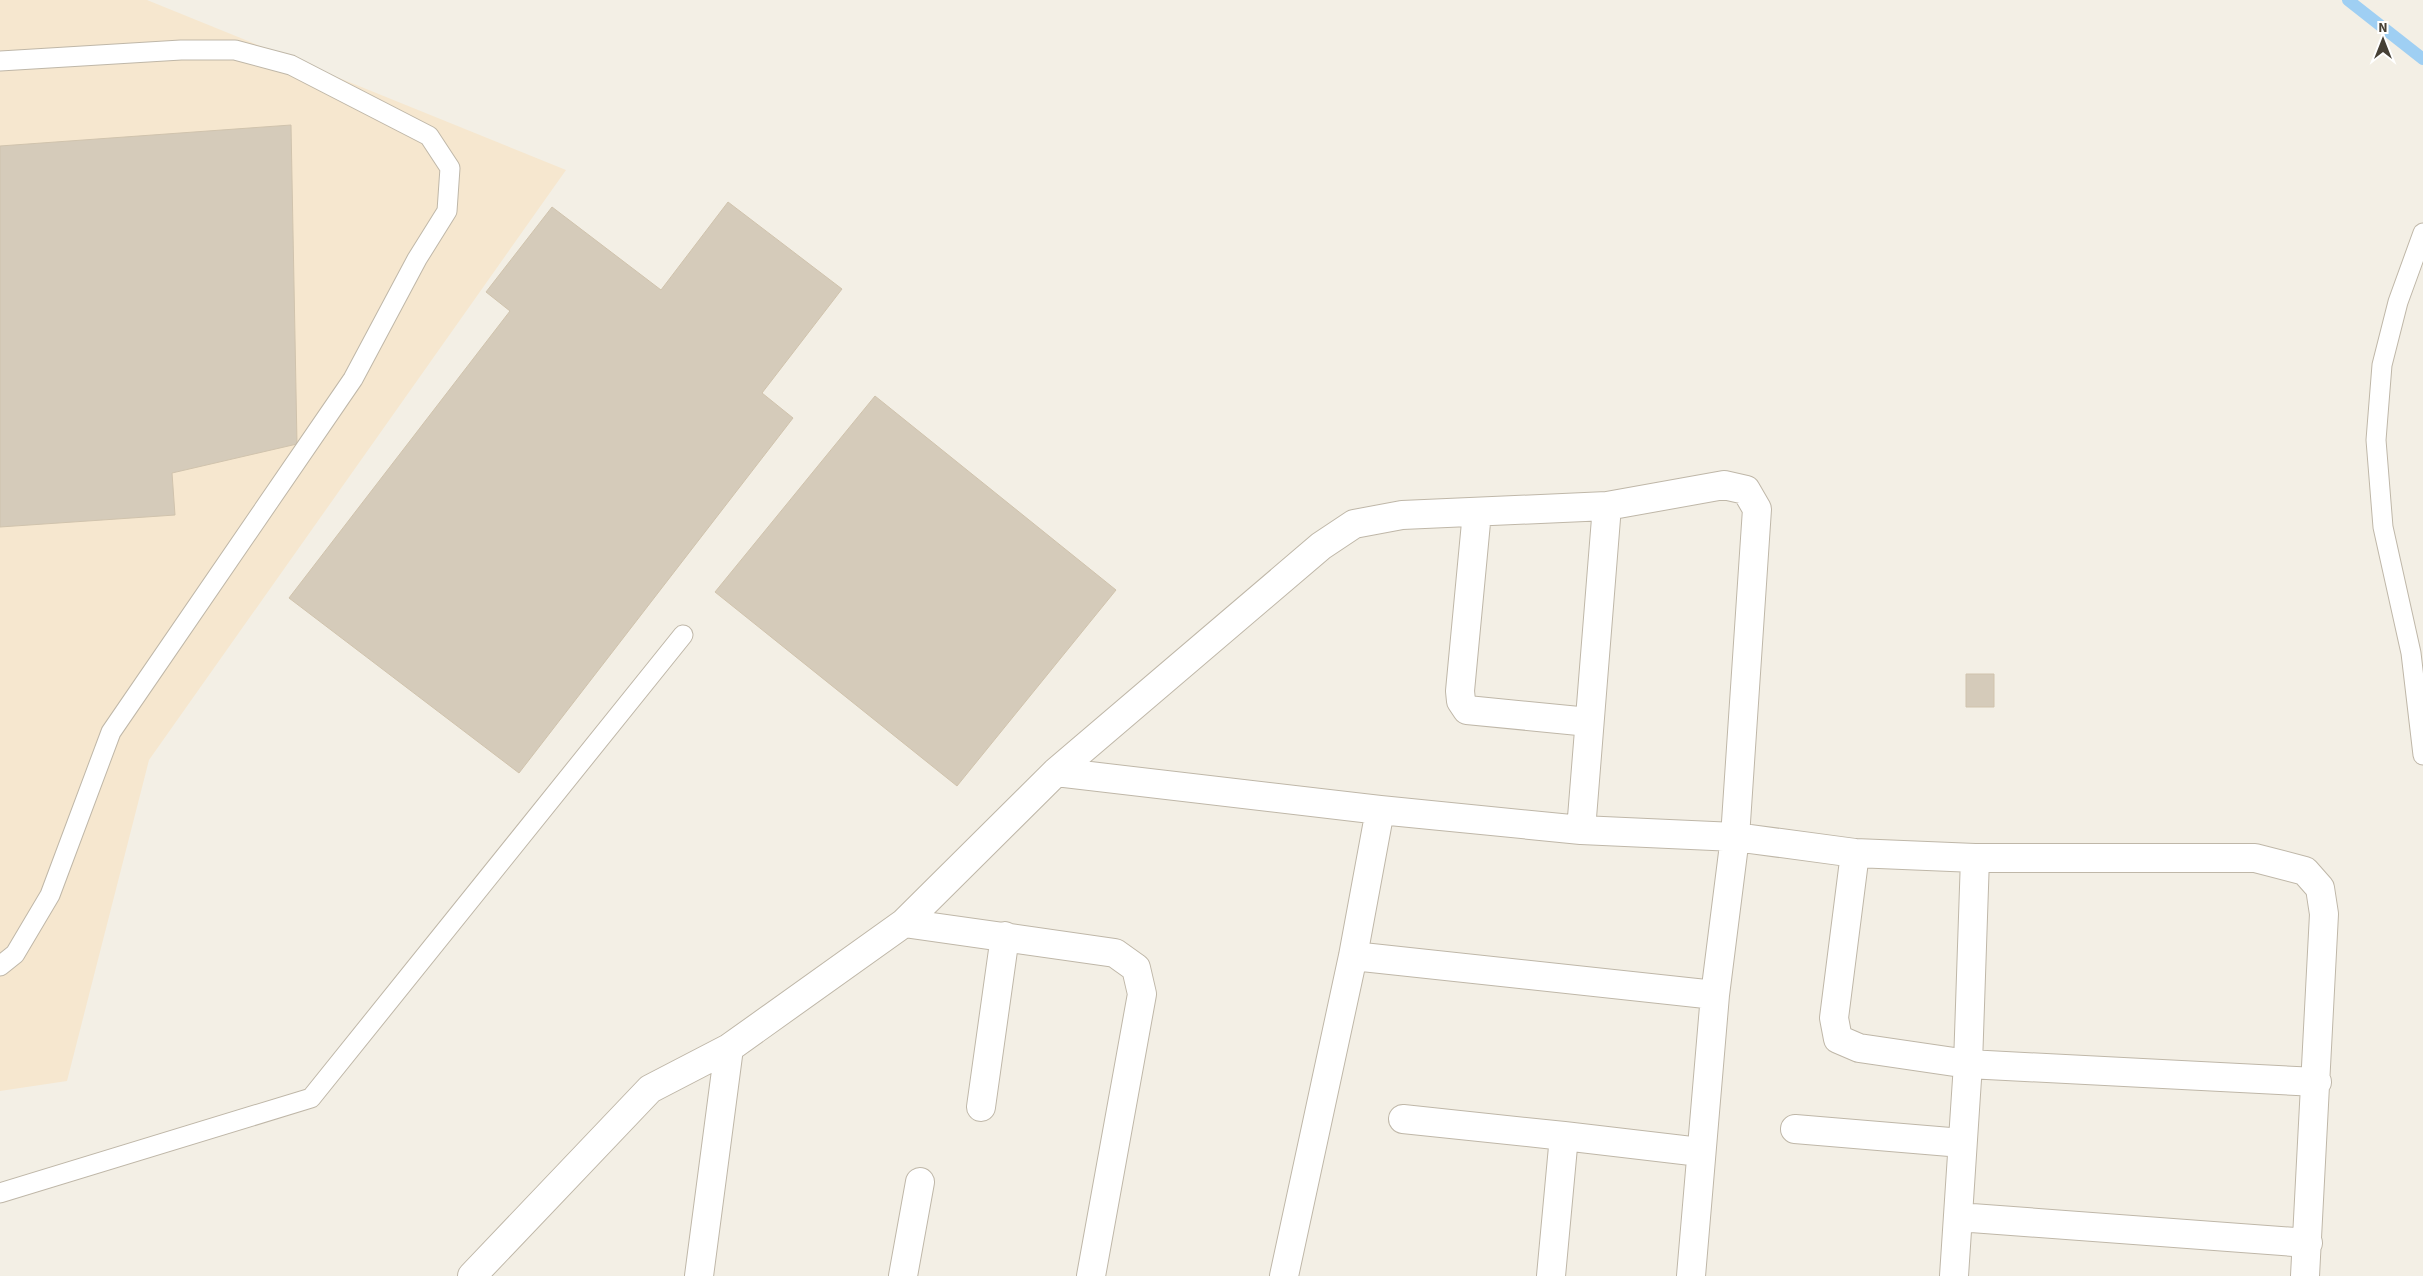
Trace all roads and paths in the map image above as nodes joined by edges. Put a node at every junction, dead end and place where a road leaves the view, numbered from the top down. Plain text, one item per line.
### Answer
1 (0, 61) edge
2 (2423, 233) edge
3 (1607, 506) junction
4 (1476, 512) junction
5 (684, 635) dead end
6 (1589, 722) junction
7 (2423, 755) edge
8 (1056, 772) junction
9 (1380, 810) junction
10 (1581, 830) junction
11 (1735, 837) junction
12 (1855, 853) junction
13 (1976, 858) junction
14 (904, 923) junction
15 (1005, 936) junction
16 (1353, 956) junction
17 (0, 966) edge
18 (1715, 995) junction
19 (729, 1048) junction
20 (1968, 1064) junction
21 (2317, 1082) junction
22 (982, 1107) dead end
23 (1403, 1119) dead end
24 (1795, 1129) dead end
25 (1564, 1136) junction
26 (1962, 1143) junction
27 (1700, 1152) junction
28 (920, 1182) dead end
29 (0, 1193) edge
30 (1958, 1217) junction
31 (2308, 1243) junction
32 (472, 1276) edge
33 (699, 1276) edge
34 (903, 1276) edge
35 (1091, 1276) edge
36 (1284, 1276) edge
37 (1552, 1276) edge
38 (1691, 1276) edge
39 (1954, 1276) edge
40 (2305, 1276) edge

1 - 17 lane
2 - 7 lane
3 - 4 street
3 - 6 street
3 - 11 street
4 - 6 street
4 - 8 street
5 - 29 lane
6 - 10 street
8 - 9 street
8 - 14 street
9 - 10 street
9 - 16 street
10 - 11 street
11 - 12 street
11 - 18 street
12 - 13 street
12 - 20 street
13 - 20 street
13 - 21 street
14 - 15 street
14 - 19 street
15 - 22 street
15 - 35 street
16 - 18 street
16 - 36 street
18 - 27 street
19 - 32 street
19 - 33 street
20 - 21 street
20 - 26 street
21 - 31 street
23 - 25 street
24 - 26 street
25 - 27 street
25 - 37 street
26 - 30 street
27 - 38 street
28 - 34 street
30 - 31 street
30 - 39 street
31 - 40 street

